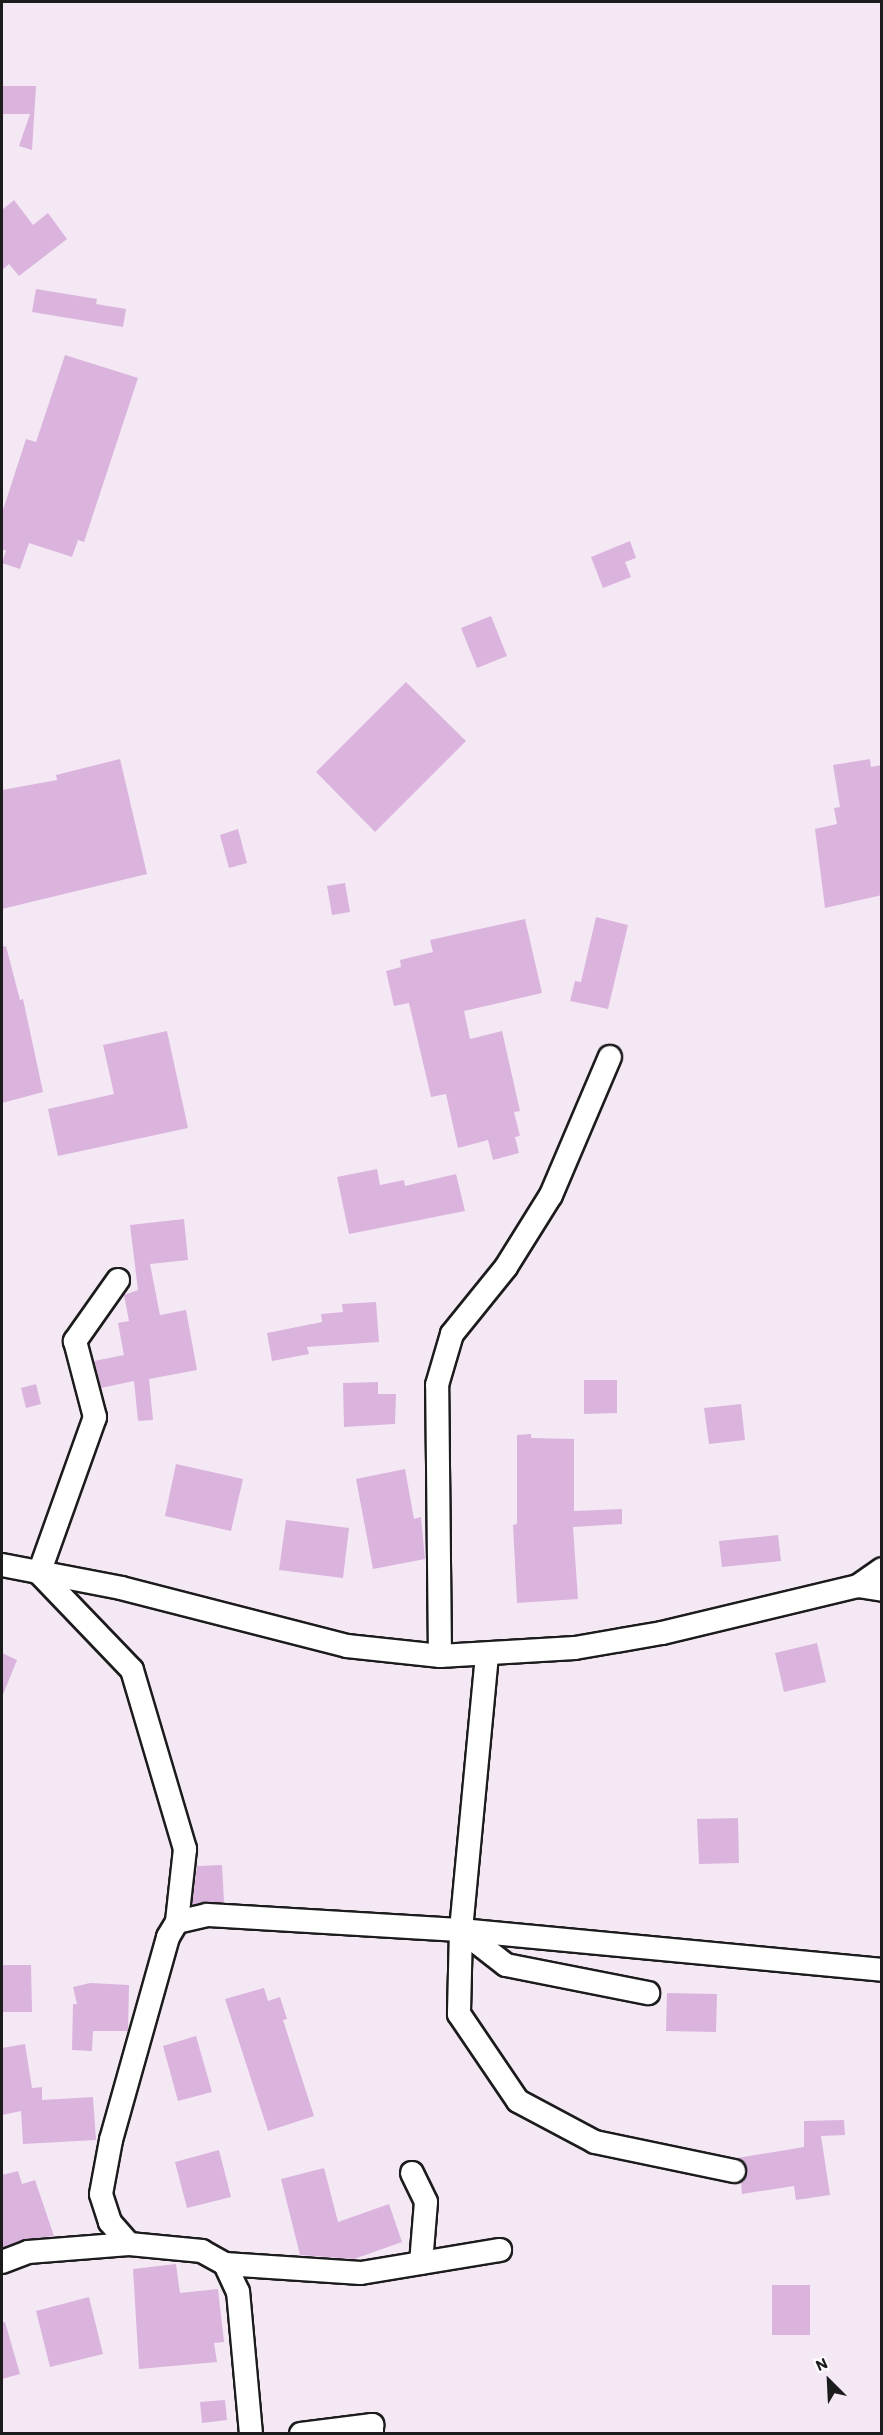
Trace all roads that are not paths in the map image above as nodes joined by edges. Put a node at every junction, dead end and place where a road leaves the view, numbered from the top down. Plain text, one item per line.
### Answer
1 (610, 1057) dead end
2 (117, 1280) dead end
3 (2, 1565) edge
4 (882, 1569) edge
5 (39, 1573) junction
6 (858, 1586) junction
7 (882, 1590) edge
8 (487, 1655) junction
9 (440, 1656) junction
10 (177, 1922) junction
11 (461, 1930) junction
12 (882, 1970) edge
13 (648, 1993) dead end
14 (734, 2171) dead end
15 (412, 2173) dead end
16 (129, 2244) junction
17 (500, 2250) dead end
18 (2, 2262) edge
19 (421, 2263) junction
20 (225, 2264) junction
21 (251, 2433) edge
22 (301, 2433) edge
23 (372, 2433) edge

1 - 9 street
2 - 5 street
3 - 5 street
4 - 6 street
5 - 9 street
5 - 10 street
6 - 7 street
6 - 8 street
8 - 9 street
8 - 11 street
10 - 11 street
10 - 16 street
11 - 12 street
11 - 13 street
11 - 14 street
15 - 19 street
16 - 18 street
16 - 20 street
17 - 19 street
19 - 20 street
20 - 21 street
22 - 23 street

